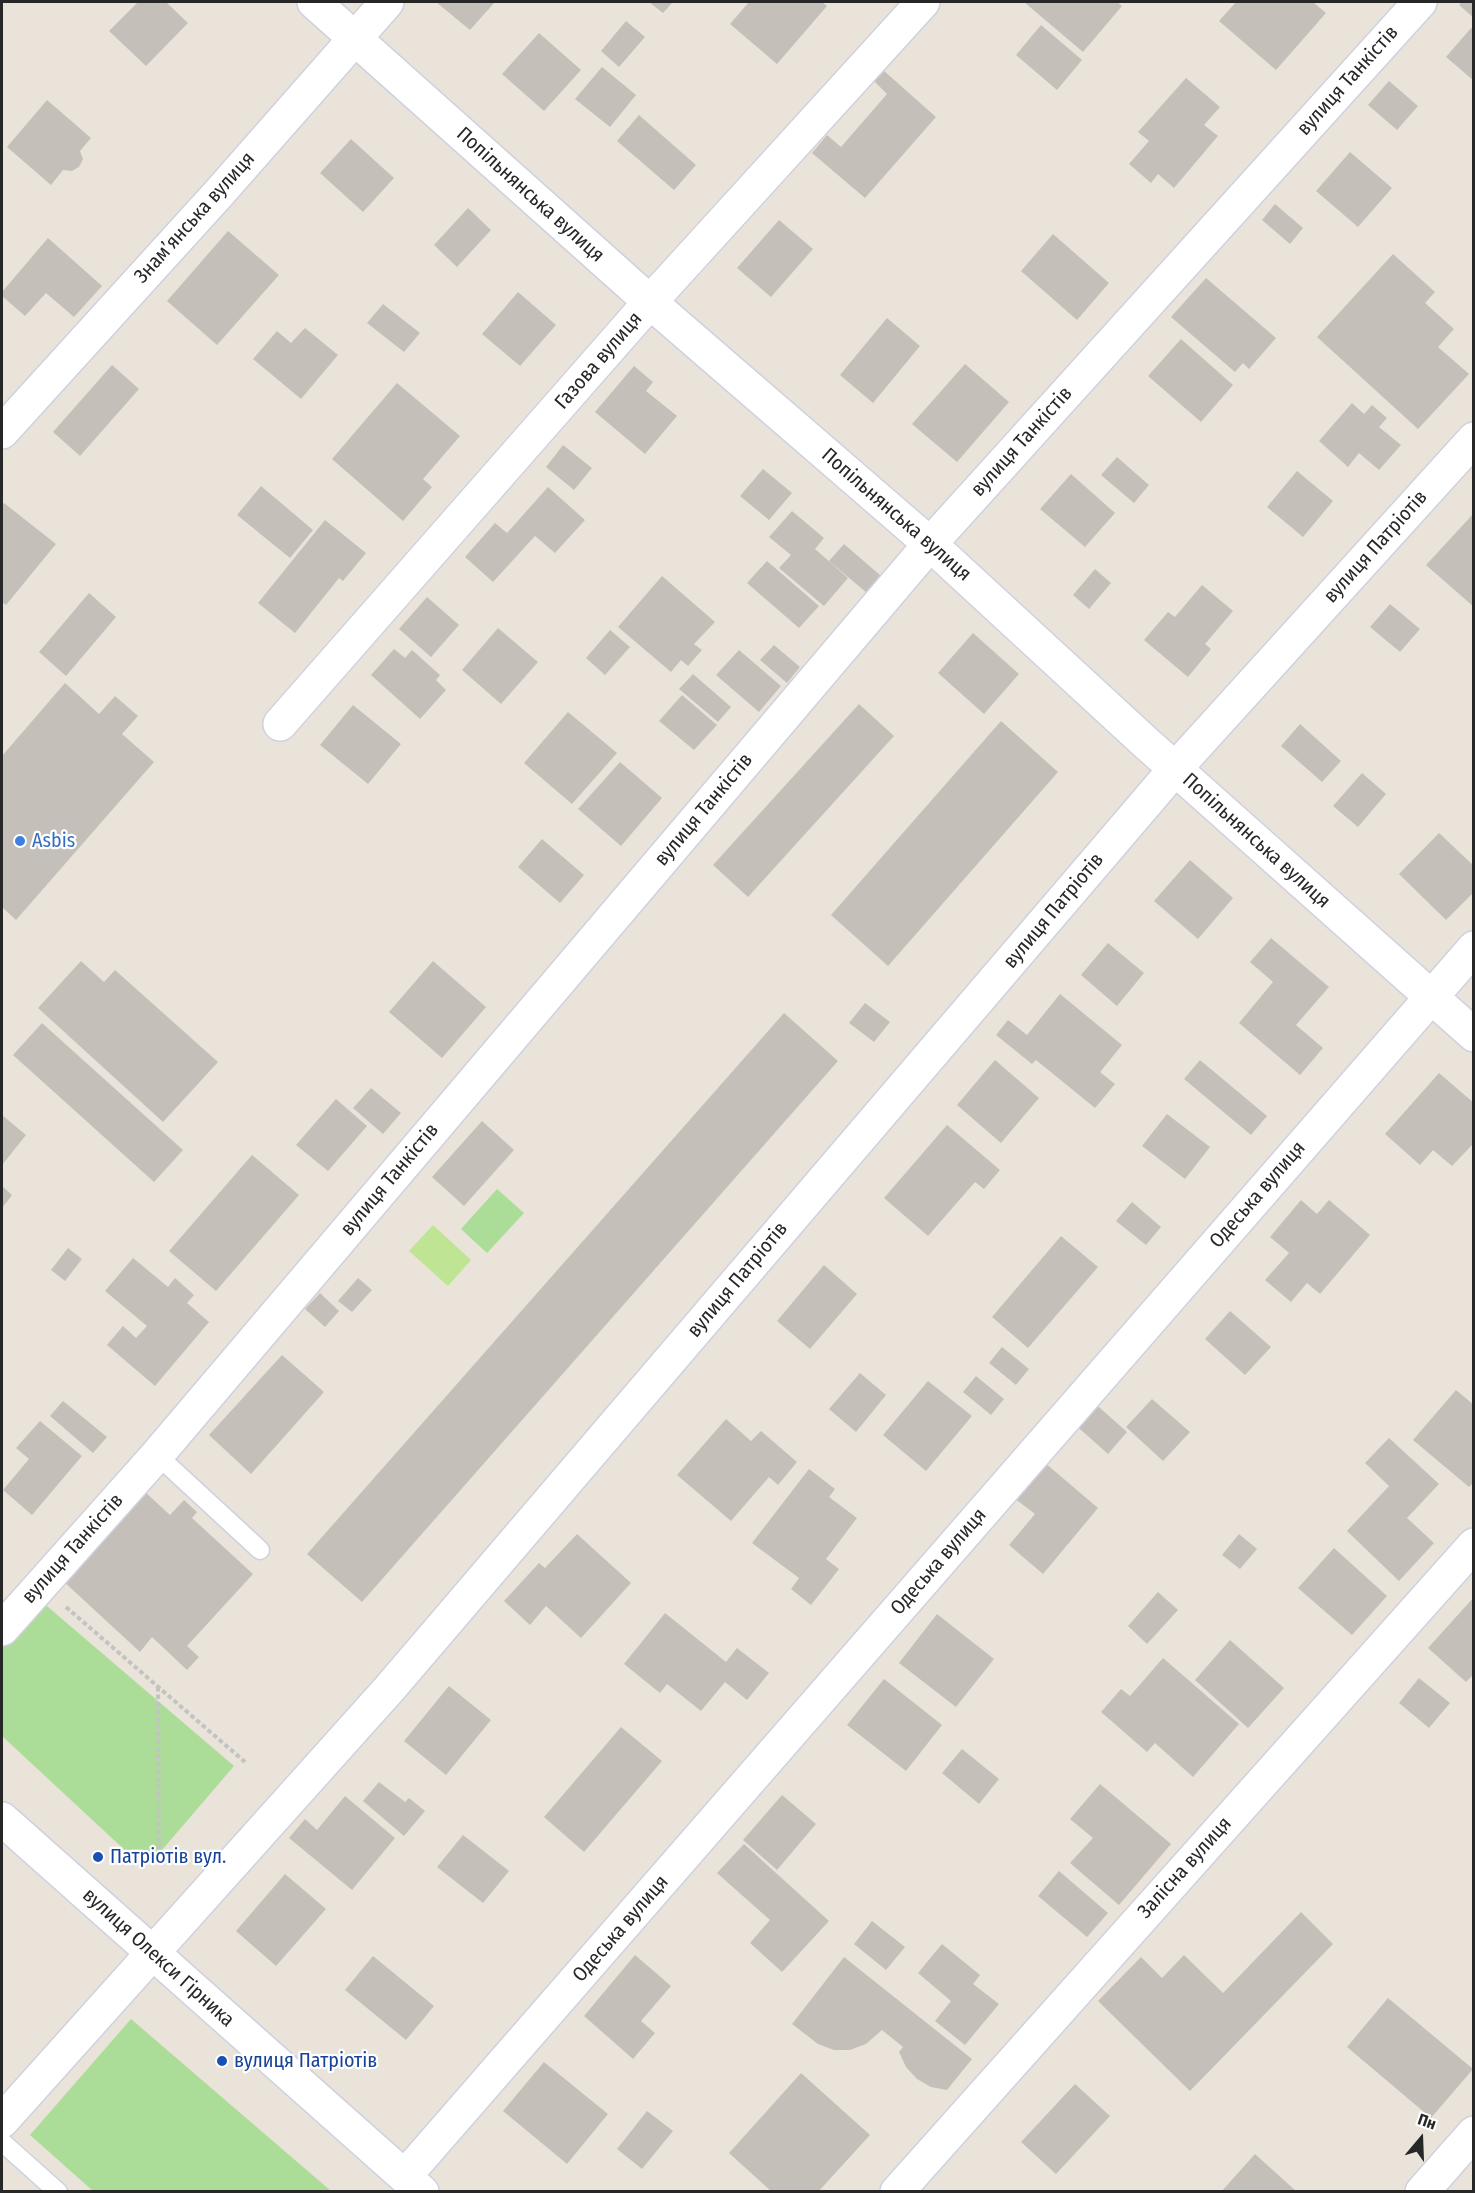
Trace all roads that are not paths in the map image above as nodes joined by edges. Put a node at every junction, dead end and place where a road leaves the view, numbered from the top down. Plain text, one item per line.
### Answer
1 (314, 2) edge
2 (387, 2) edge
3 (923, 2) edge
4 (1420, 2) edge
5 (354, 38) junction
6 (650, 302) junction
7 (2, 432) edge
8 (1473, 439) edge
9 (930, 544) junction
10 (280, 724) dead end
11 (1175, 769) junction
12 (1473, 948) edge
13 (1430, 996) junction
14 (1473, 1035) edge
15 (157, 1455) junction
16 (1473, 1545) edge
17 (260, 1550) dead end
18 (2, 1629) edge
19 (2, 1819) edge
20 (153, 1953) junction
21 (2, 2121) edge
22 (1473, 2133) edge
23 (2, 2142) edge
24 (413, 2184) edge
25 (57, 2192) edge
26 (897, 2192) edge
27 (1422, 2192) edge

1 - 5 street, Попільнянська вулиця
2 - 5 street, Знамʼянська вулиця
3 - 6 street, Газова вулиця
4 - 9 street, вулиця Танкістів
5 - 6 street, Попільнянська вулиця
5 - 7 street, Знамʼянська вулиця
6 - 9 street, Попільнянська вулиця
6 - 10 street, Газова вулиця
8 - 11 street, вулиця Патріотів
9 - 11 street, Попільнянська вулиця
9 - 15 street, вулиця Танкістів
11 - 13 street, Попільнянська вулиця
11 - 20 street, вулиця Патріотів
12 - 13 street, Одеська вулиця
13 - 14 street, Попільнянська вулиця
13 - 24 street, Одеська вулиця
15 - 17 lane
15 - 18 street, вулиця Танкістів
16 - 26 street, Залісна вулиця
19 - 20 street, вулиця Олекси Гірника
20 - 21 street, вулиця Патріотів
20 - 24 street, вулиця Олекси Гірника
22 - 27 street
23 - 25 lane

